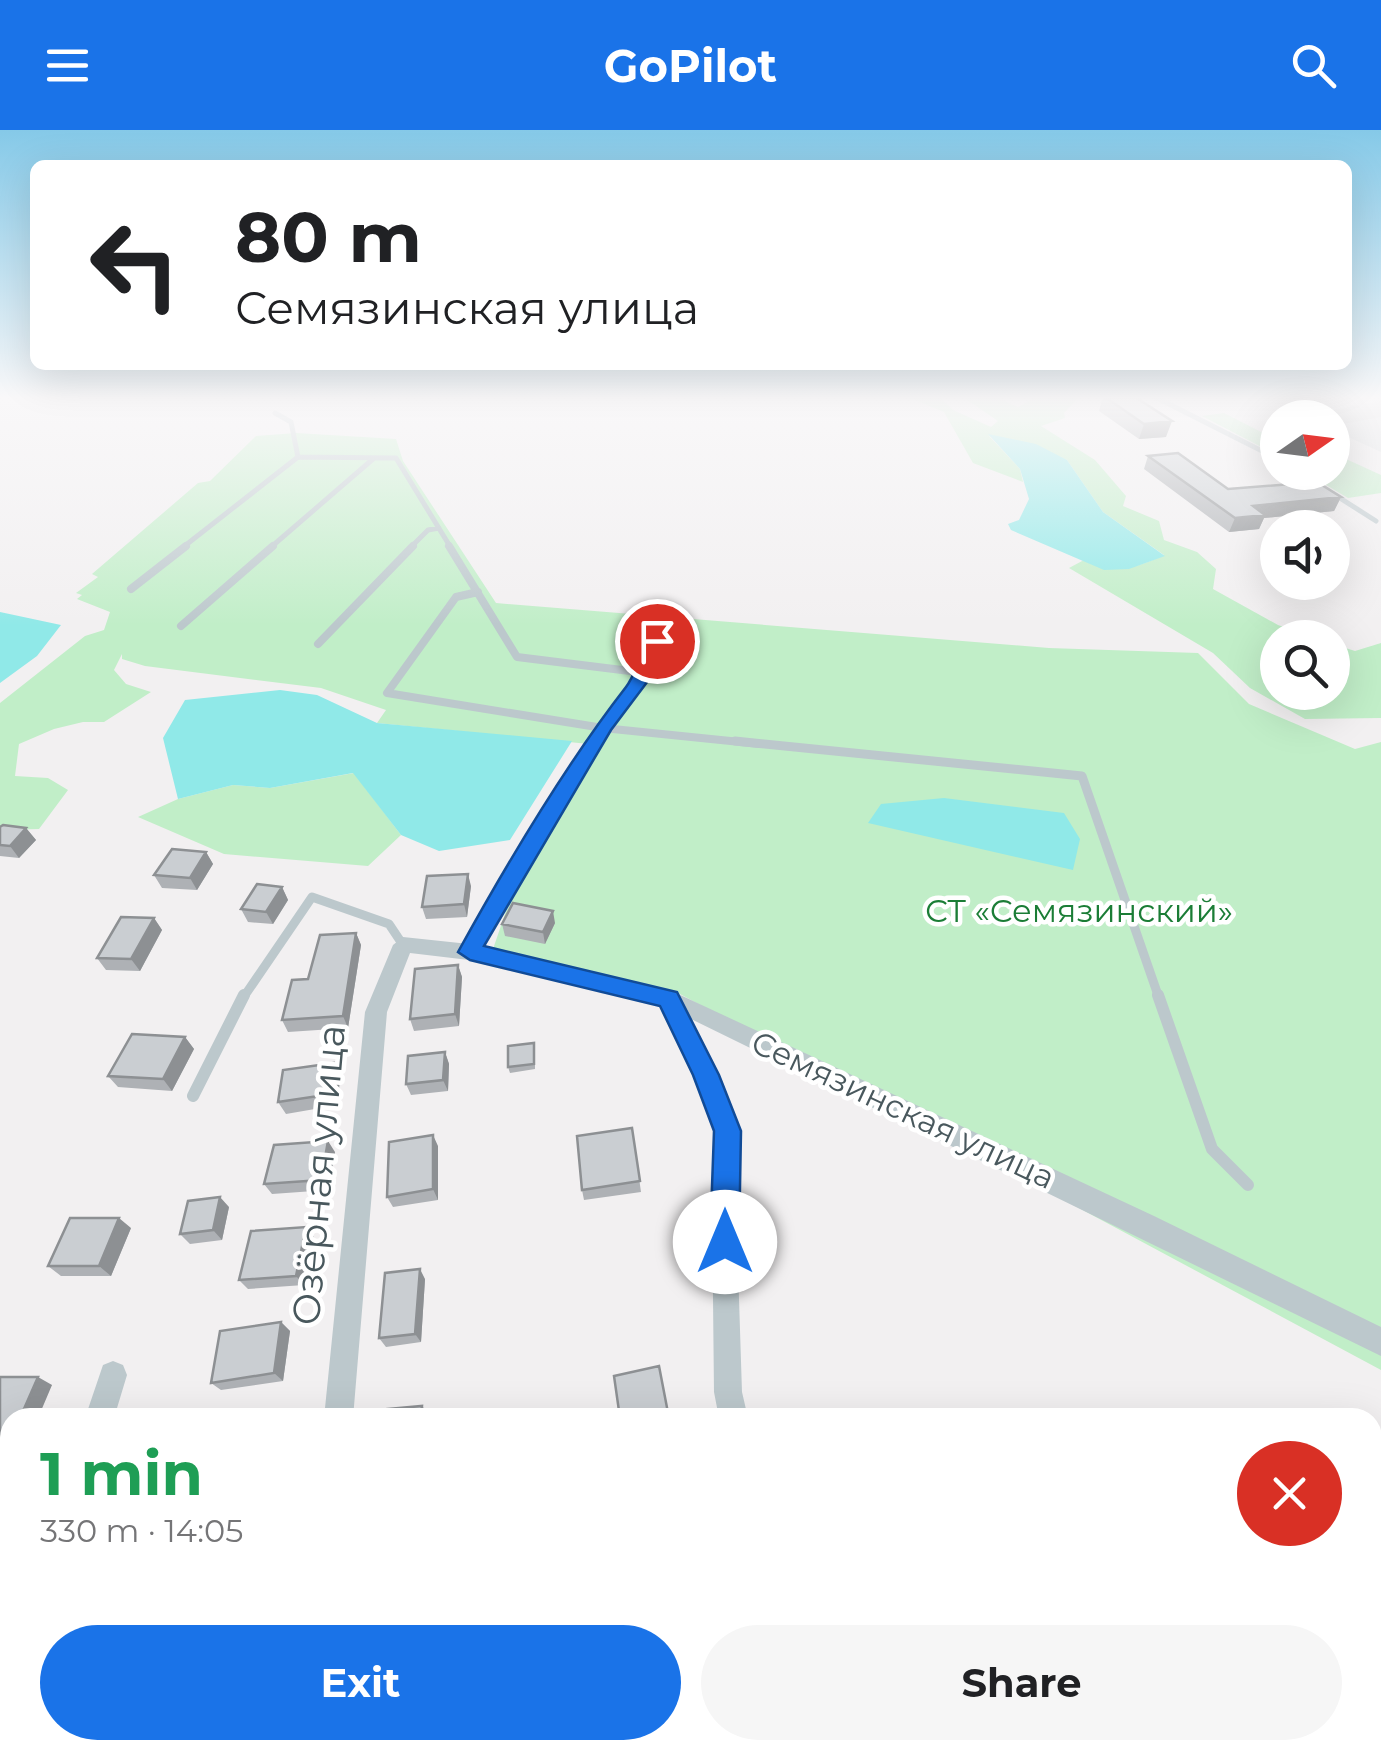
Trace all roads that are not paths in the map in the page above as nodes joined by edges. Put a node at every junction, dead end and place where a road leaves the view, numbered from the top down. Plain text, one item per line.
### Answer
1 (278, 473) edge
2 (357, 473) edge
3 (405, 473) edge
4 (1327, 490) edge
5 (1376, 521) dead end
6 (438, 528) junction
7 (130, 589) dead end
8 (478, 592) junction
9 (664, 620) dead end
10 (181, 626) dead end
11 (318, 644) dead end
12 (646, 673) junction
13 (603, 728) junction
14 (403, 944) junction
15 (470, 952) junction
16 (668, 999) junction
17 (194, 1096) dead end
18 (1248, 1185) dead end
19 (1381, 1342) edge
20 (113, 1375) dead end
21 (102, 1408) edge
22 (339, 1408) edge
23 (732, 1408) edge

1 - 7 lane
2 - 10 lane
3 - 6 lane
4 - 5 lane
6 - 8 lane
6 - 11 lane
8 - 12 lane
8 - 13 lane
9 - 12 lane
12 - 13 lane
13 - 15 lane
13 - 18 lane
14 - 15 street, Семязинская улица
14 - 17 lane
14 - 22 street, Озёрная улица
15 - 16 street, Семязинская улица
16 - 19 street, Семязинская улица
16 - 23 street
20 - 21 street

